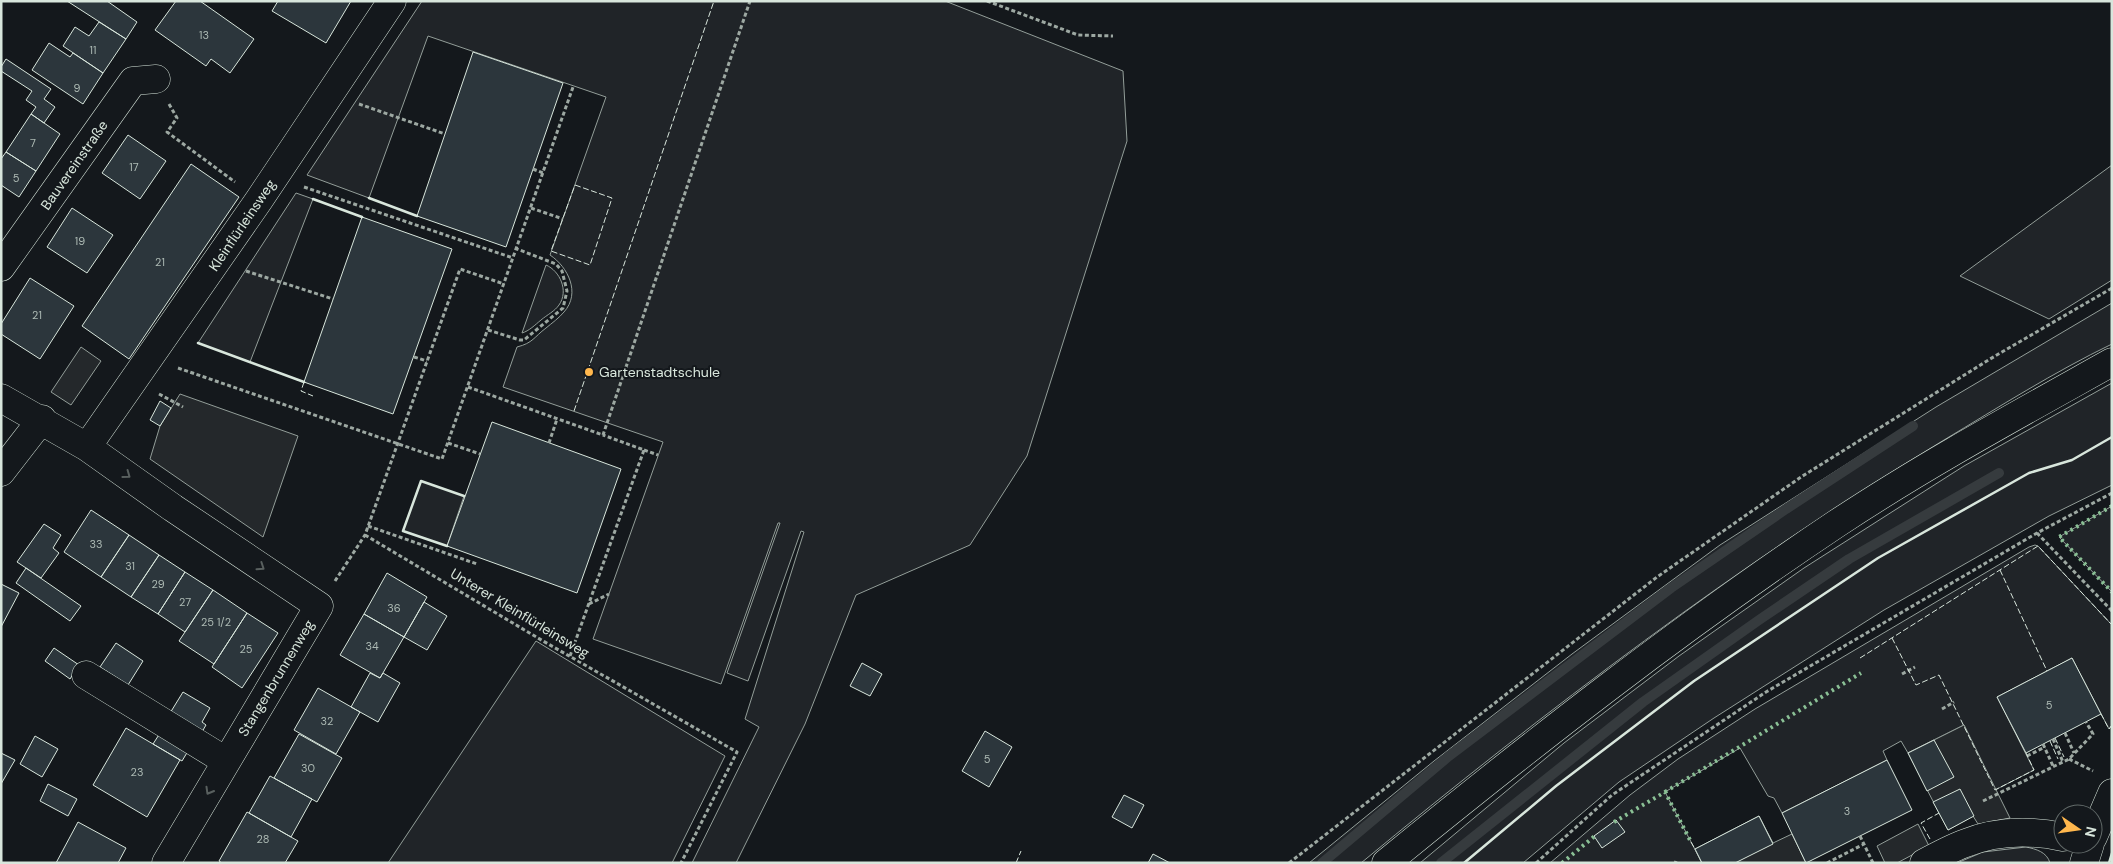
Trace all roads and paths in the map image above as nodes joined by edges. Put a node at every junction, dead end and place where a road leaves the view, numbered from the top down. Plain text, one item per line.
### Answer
1 (392, 1) edge
2 (750, 1) edge
3 (987, 1) edge
4 (1113, 36) dead end
5 (156, 79) dead end
6 (573, 86) dead end
7 (330, 95) junction
8 (177, 118) dead end
9 (445, 134) dead end
10 (533, 169) dead end
11 (543, 172) junction
12 (315, 190) dead end
13 (259, 200) junction
14 (531, 208) junction
15 (563, 218) dead end
16 (516, 249) junction
17 (513, 258) junction
18 (217, 261) junction
19 (1, 267) edge
20 (504, 284) junction
21 (2112, 288) edge
22 (333, 299) dead end
23 (488, 330) junction
24 (414, 357) dead end
25 (150, 358) junction
26 (427, 361) junction
27 (2112, 362) edge
28 (468, 387) junction
29 (1, 398) edge
30 (42, 419) junction
31 (557, 419) junction
32 (603, 435) junction
33 (448, 443) junction
34 (548, 443) dead end
35 (397, 444) junction
36 (88, 447) junction
37 (644, 450) junction
38 (480, 454) dead end
39 (658, 455) dead end
40 (1, 472) edge
41 (2112, 493) edge
42 (368, 526) junction
43 (2037, 533) junction
44 (365, 535) junction
45 (477, 564) dead end
46 (609, 594) dead end
47 (589, 604) junction
48 (319, 606) junction
49 (2112, 611) edge
50 (570, 656) junction
51 (1915, 667) dead end
52 (1902, 674) dead end
53 (86, 675) dead end
54 (1954, 702) dead end
55 (1942, 709) dead end
56 (2086, 722) dead end
57 (2065, 733) dead end
58 (2053, 740) dead end
59 (2074, 753) junction
60 (2027, 756) dead end
61 (2069, 759) junction
62 (226, 761) junction
63 (2063, 762) junction
64 (2053, 766) junction
65 (2095, 771) dead end
66 (2112, 793) edge
67 (1983, 800) dead end
68 (2103, 813) edge
69 (1860, 836) dead end
70 (2053, 836) edge
71 (1864, 844) junction
72 (166, 863) edge
73 (682, 863) edge
74 (1289, 863) edge
75 (1386, 863) edge
76 (1536, 863) edge
77 (1827, 863) edge
78 (1873, 863) edge
79 (1924, 863) edge

1 - 7 street, Kleinflürleinsweg
2 - 32 path
3 - 4 path
5 - 19 street, Bauvereinstraße
6 - 11 path
7 - 9 path
7 - 13 street, Kleinflürleinsweg
8 - 13 path
10 - 11 path
11 - 14 path
12 - 17 path
13 - 18 street, Kleinflürleinsweg
14 - 15 path
14 - 16 path
16 - 17 path
16 - 23 path
17 - 20 path
18 - 22 path
18 - 25 street, Kleinflürleinsweg
20 - 23 path
20 - 26 path
21 - 74 path
23 - 28 path
24 - 26 path
25 - 35 path
25 - 36 street, Kleinflürleinsweg
26 - 35 path
27 - 75 street
28 - 31 path
28 - 33 path
29 - 30 street
30 - 36 street
30 - 40 street
31 - 32 path
31 - 34 path
32 - 37 path
33 - 35 path
33 - 38 path
35 - 42 path
36 -> 48 street, Stangenbrunnenweg
37 - 39 path
37 - 47 path
41 - 43 path
42 - 44 path
42 - 45 path
43 - 49 path
43 - 76 path
44 - 48 path
44 - 50 path, Unterer Kleinflürleinsweg
46 - 47 path
47 - 50 path
48 - 62 street, Stangenbrunnenweg
50 - 73 path, Unterer Kleinflürleinsweg
51 - 52 path
53 - 62 street
54 - 55 path
56 - 59 path
57 - 59 path
58 - 63 path
59 - 61 path
60 - 64 path
61 - 63 path
61 - 65 path
62 -> 72 street, Stangenbrunnenweg
63 - 64 path
64 - 67 path
66 - 68 street
69 - 71 path
70 - 79 street
71 - 77 path
71 - 78 path

